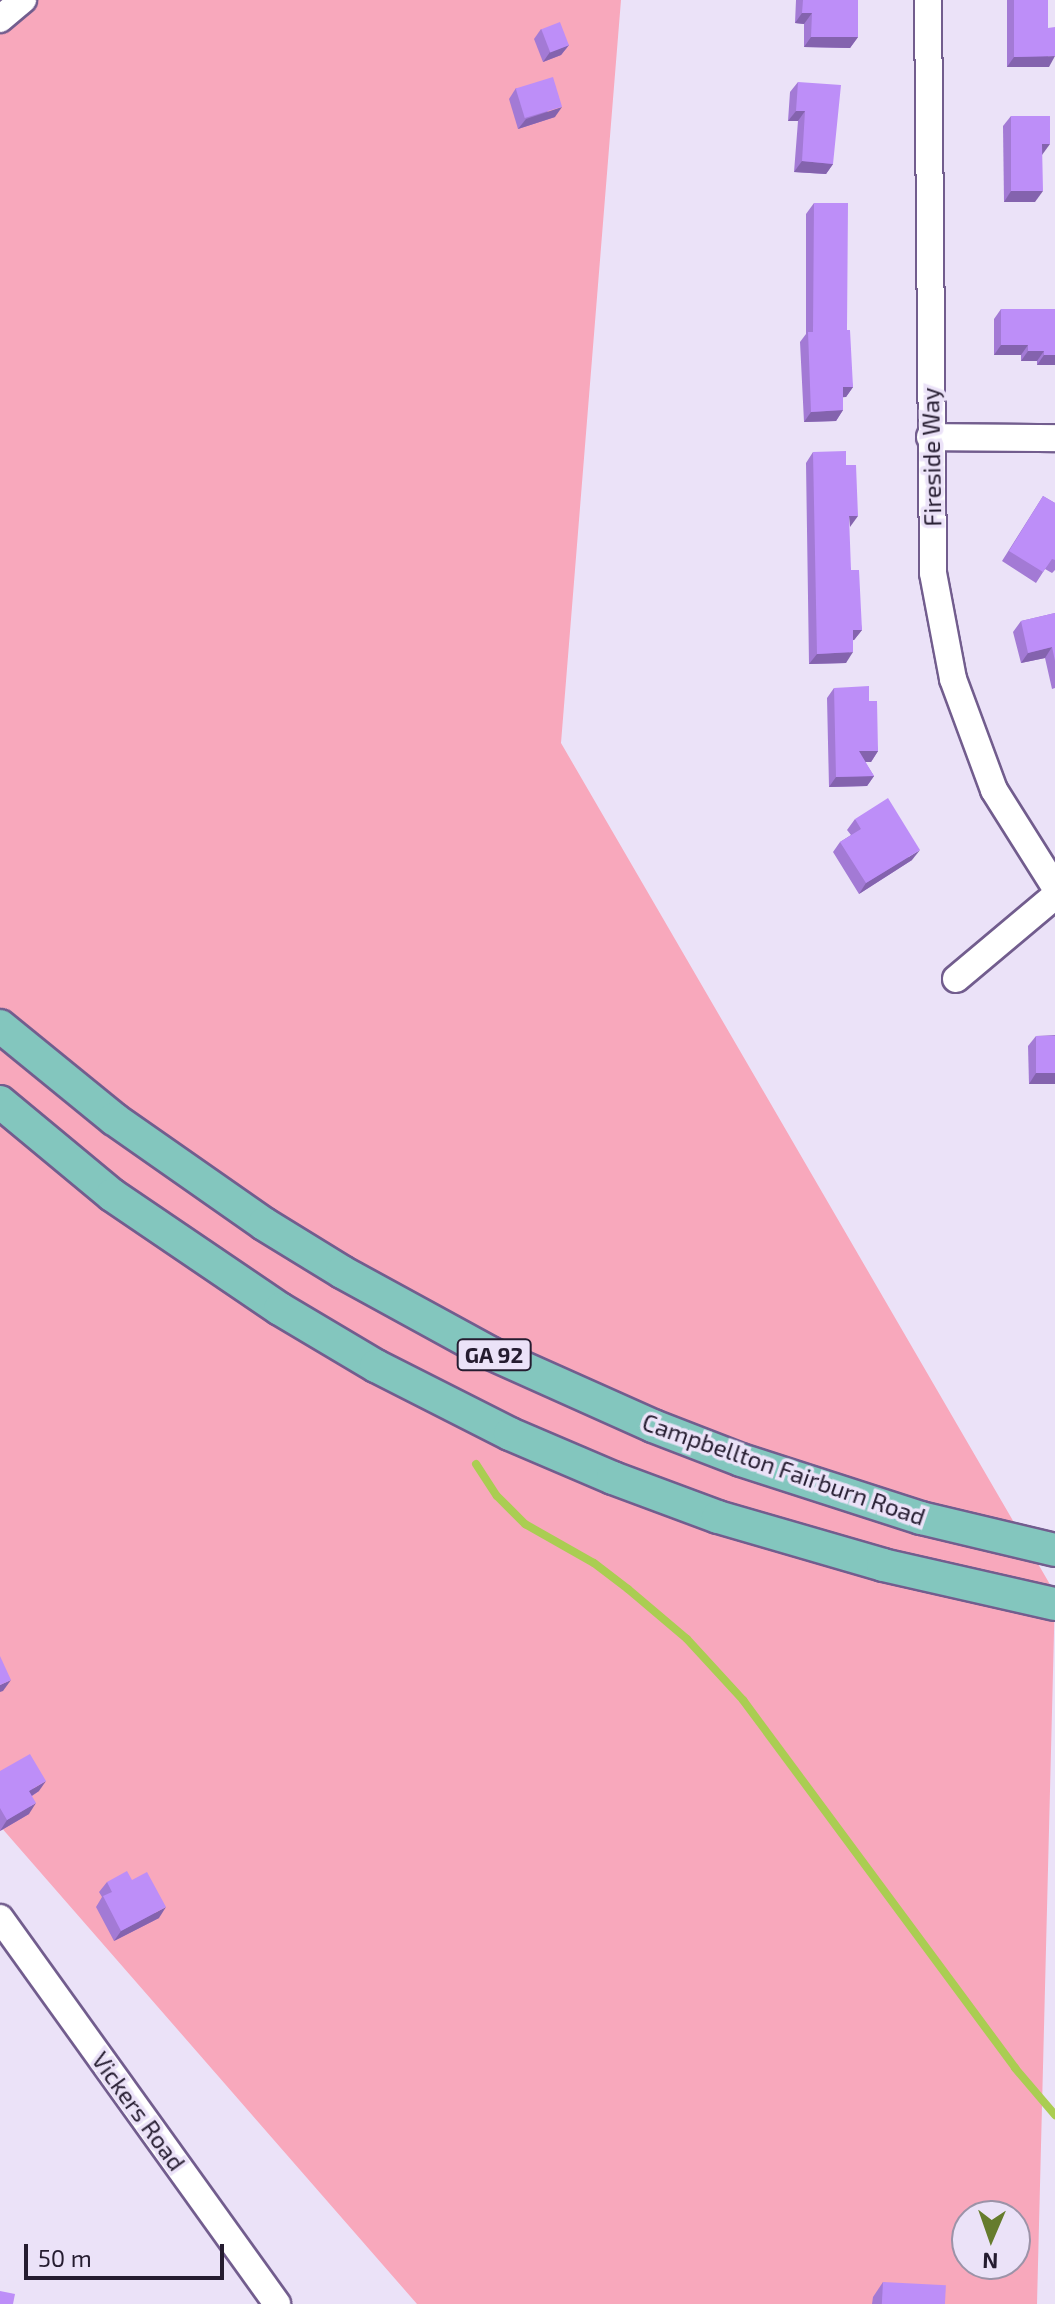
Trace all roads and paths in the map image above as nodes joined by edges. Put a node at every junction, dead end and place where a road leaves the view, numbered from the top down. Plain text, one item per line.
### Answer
1 (23, 0) edge
2 (928, 0) edge
3 (0, 19) edge
4 (930, 437) junction
5 (1055, 438) edge
6 (1055, 887) edge
7 (1055, 896) edge
8 (956, 979) dead end
9 (0, 1026) edge
10 (0, 1102) edge
11 (1055, 1550) edge
12 (1055, 1604) edge
13 (0, 1918) edge
14 (277, 2304) edge

1 - 3 street
2 - 4 street, Fireside Way
4 - 5 street
4 - 6 street, Fireside Way
7 - 8 street
9 - 11 main road, Campbellton Fairburn Road / GA 92
10 - 12 main road, GA 92
13 - 14 street, Vickers Road

